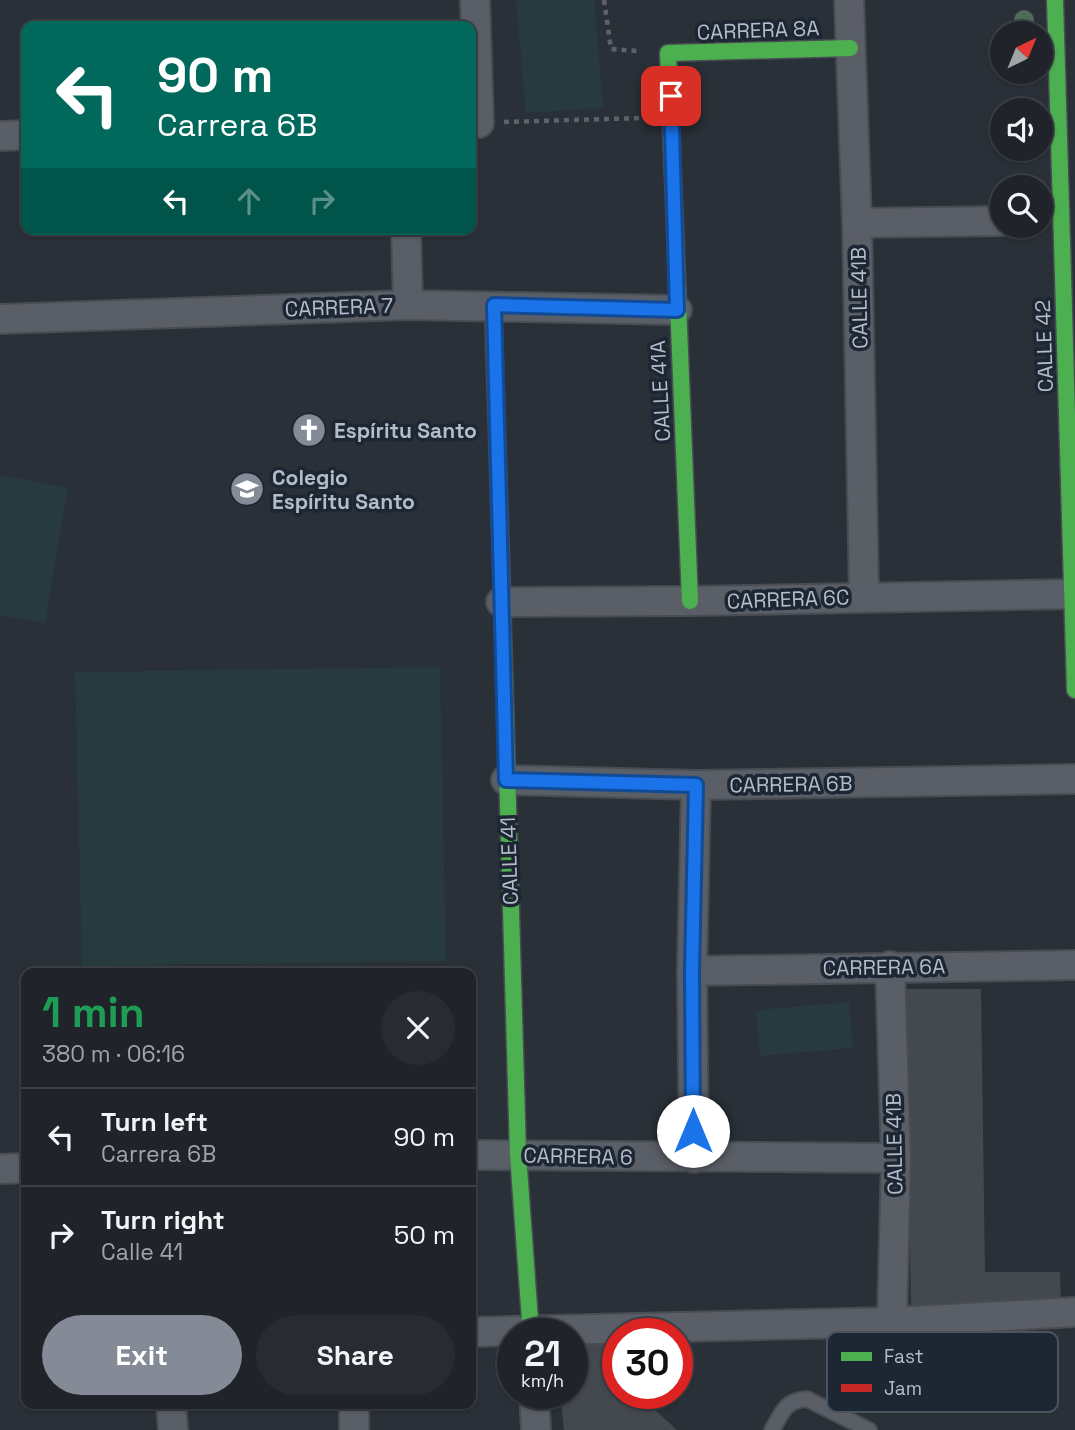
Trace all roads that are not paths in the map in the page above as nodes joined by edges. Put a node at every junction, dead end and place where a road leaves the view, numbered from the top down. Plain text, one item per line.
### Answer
1 (475, 0) edge
2 (849, 0) edge
3 (1055, 0) edge
4 (475, 21) edge
5 (850, 48) junction
6 (668, 53) joint
7 (21, 135) edge
8 (0, 136) edge
9 (1059, 220) edge
10 (990, 221) edge
11 (858, 223) junction
12 (406, 235) edge
13 (408, 305) junction
14 (494, 305) junction
15 (677, 310) junction
16 (0, 319) edge
17 (1071, 405) edge
18 (1074, 594) edge
19 (863, 596) junction
20 (690, 601) junction
21 (501, 602) junction
22 (1075, 690) edge
23 (1075, 779) edge
24 (506, 780) junction
25 (696, 785) junction
26 (1075, 965) edge
27 (890, 966) junction
28 (692, 971) junction
29 (518, 1154) junction
30 (476, 1156) edge
31 (896, 1157) junction
32 (694, 1158) junction
33 (21, 1168) edge
34 (0, 1169) edge
35 (1075, 1312) edge
36 (530, 1318) edge
37 (892, 1322) junction
38 (588, 1330) edge
39 (476, 1332) edge
40 (497, 1332) edge
41 (171, 1409) edge
42 (354, 1409) edge
43 (535, 1409) edge
44 (827, 1409) edge
45 (833, 1412) edge
46 (173, 1430) edge
47 (354, 1430) edge
48 (536, 1430) edge
49 (772, 1430) edge
50 (869, 1430) edge

1 - 4 street
2 - 5 street, CALLE 41B
3 - 9 street, CALLE 42
5 - 6 street, CARRERA 8A
5 - 11 street, CALLE 41B
6 - 15 street, CALLE 41A
7 - 8 street
9 - 17 street, CALLE 42
10 - 11 street
11 - 19 street, CALLE 41B
12 - 13 street
13 - 14 street, CARRERA 7
13 - 16 street, CARRERA 7
14 - 15 street, CARRERA 7
14 - 21 street, CALLE 41
15 - 20 street, CALLE 41A
17 - 18 street, CALLE 42
18 - 19 street, CARRERA 6C
18 - 22 street, CALLE 42
19 - 20 street, CARRERA 6C
20 - 21 street, CARRERA 6C
21 - 24 street, CALLE 41
23 - 25 street, CARRERA 6B
24 - 25 street, CARRERA 6B
24 - 29 street, CALLE 41
25 - 28 street
26 - 27 street, CARRERA 6A
27 - 28 street, CARRERA 6A
27 - 31 street, CALLE 41B
28 - 32 street
29 - 30 street, CARRERA 6
29 - 32 street, CARRERA 6
29 - 36 street, CALLE 41
31 - 32 street, CARRERA 6
31 - 37 street, CALLE 41B
33 - 34 street
35 - 37 street
37 - 38 street
39 - 40 street
41 - 46 street
42 - 47 street
43 - 48 street
44 - 49 lane
45 - 50 lane

